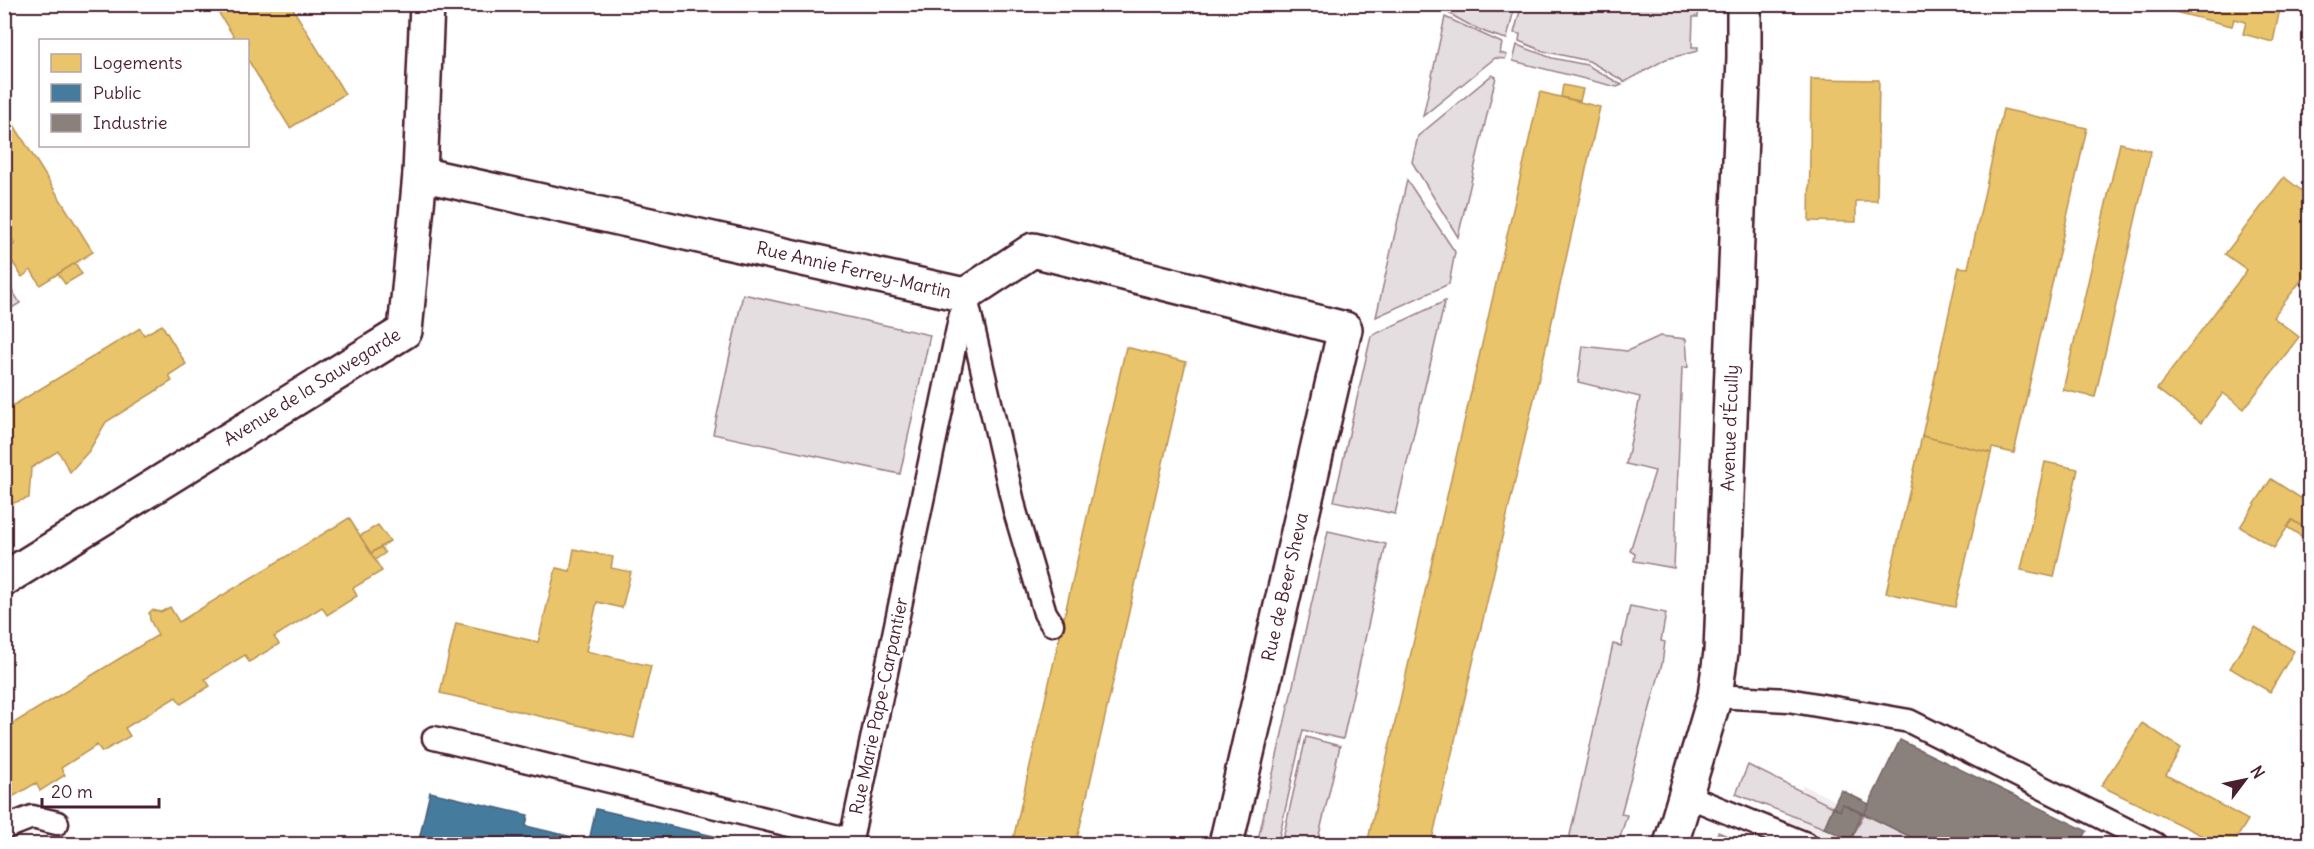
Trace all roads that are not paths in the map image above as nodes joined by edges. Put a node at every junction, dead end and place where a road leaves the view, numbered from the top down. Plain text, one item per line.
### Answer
1 (427, 4) edge
2 (1744, 4) edge
3 (420, 174) junction
4 (965, 295) junction
5 (1345, 329) joint
6 (4, 579) edge
7 (1052, 624) dead end
8 (1714, 696) junction
9 (434, 738) dead end
10 (1685, 795) junction
11 (57, 823) dead end
12 (4, 828) edge
13 (810, 837) edge
14 (1801, 843) edge
15 (1226, 844) edge
16 (1671, 844) edge
17 (2155, 844) edge

1 - 3 street, Avenue de la Sauvegarde
2 - 8 street, Avenue d'Écully
3 - 4 street, Rue Annie Ferrey-Martin
3 - 6 street, Avenue de la Sauvegarde
4 - 5 street, Rue Annie Ferrey-Martin
4 - 7 lane
4 - 13 lane, Rue Marie Pape-Carpantier
5 - 15 street, Rue de Beer Sheva
8 - 10 street, Avenue d'Écully
8 - 17 lane
9 - 13 lane, Rue Marie Pape-Carpantier
10 - 14 lane
10 - 16 street, Avenue d'Écully
11 - 12 lane

